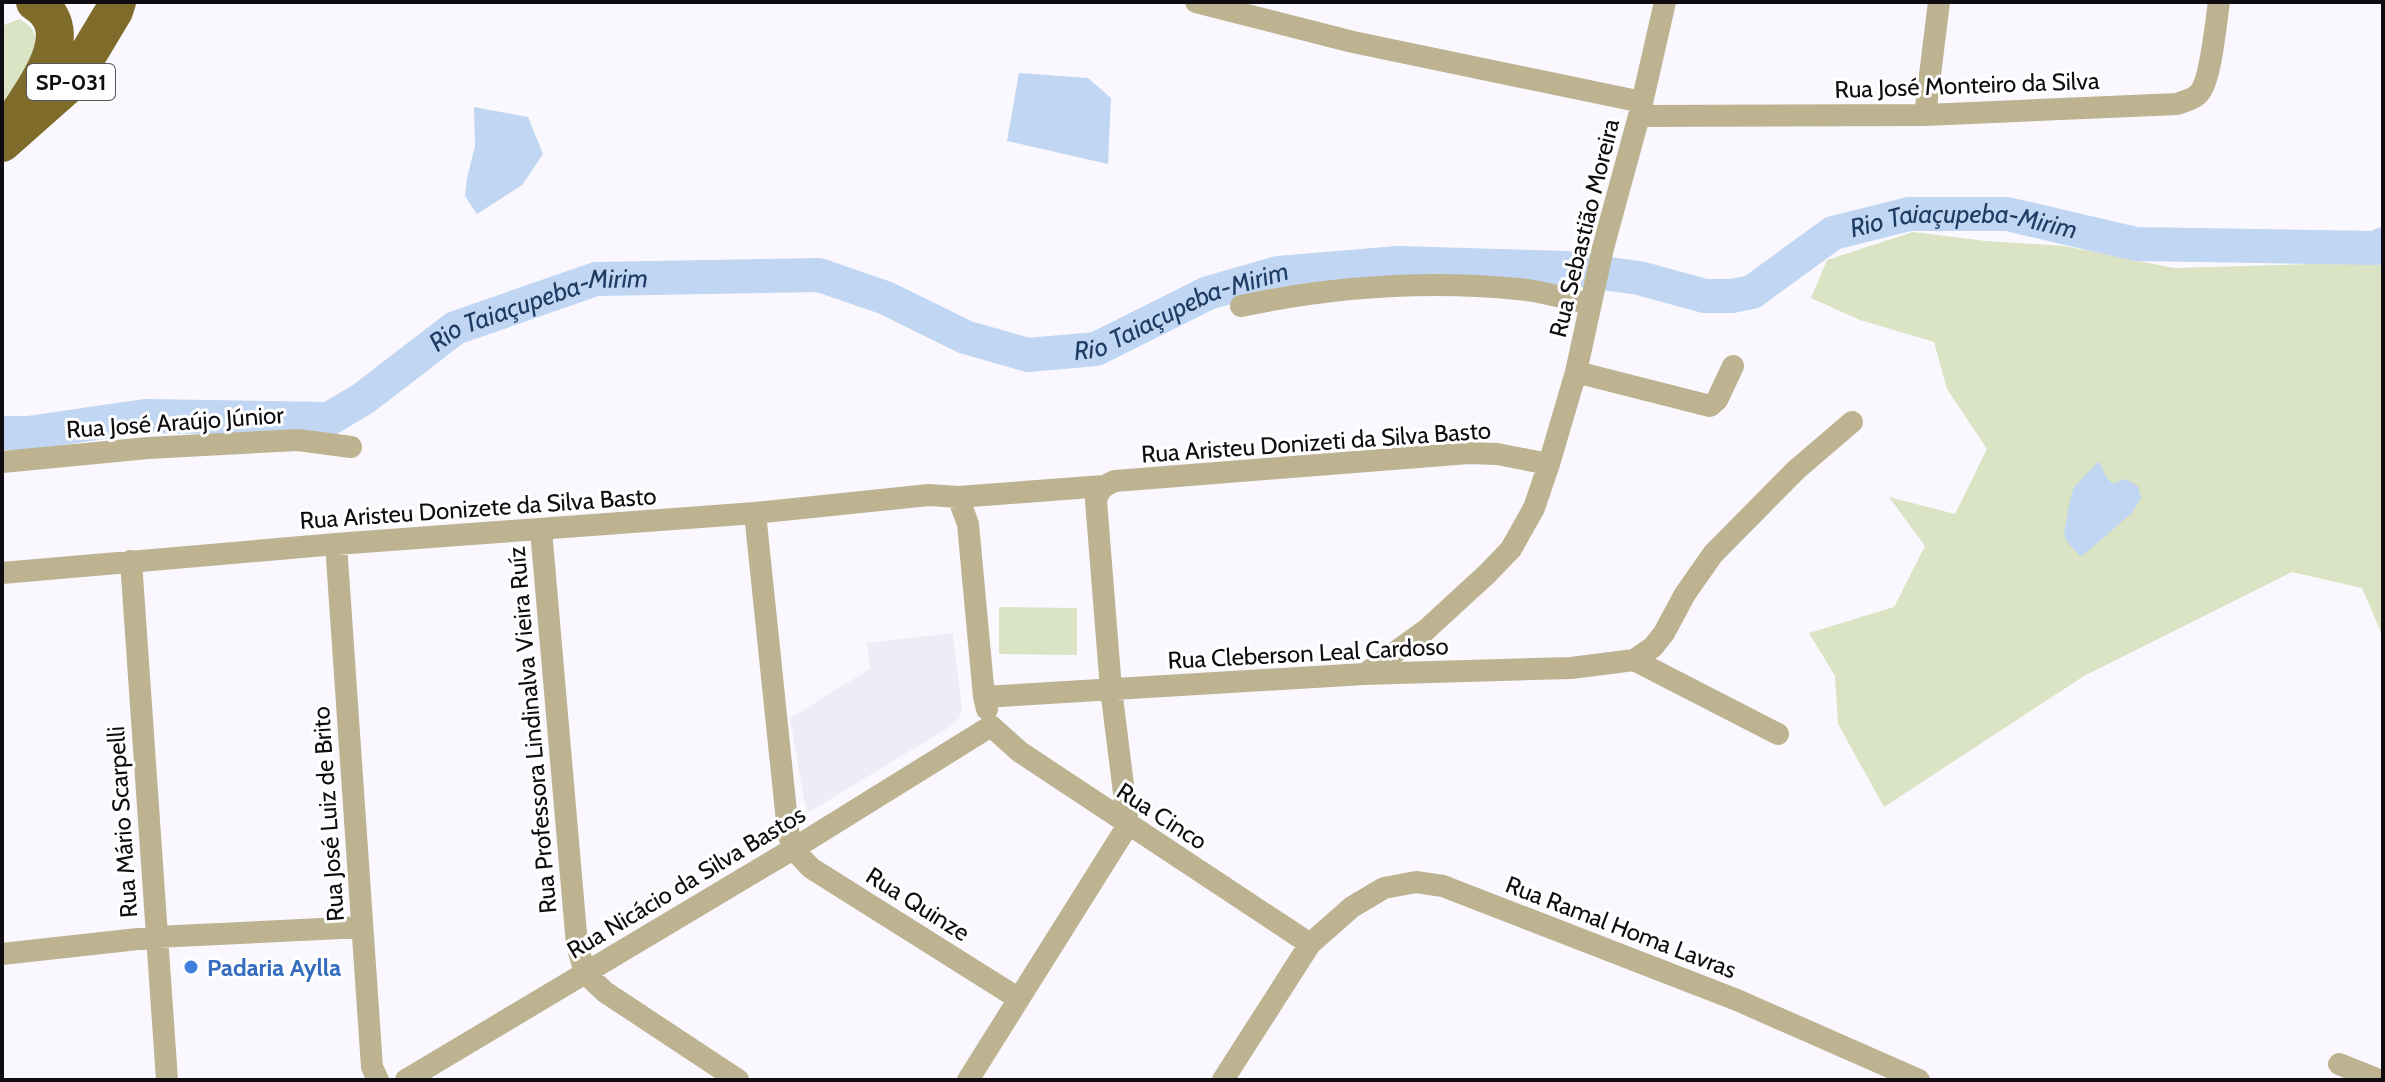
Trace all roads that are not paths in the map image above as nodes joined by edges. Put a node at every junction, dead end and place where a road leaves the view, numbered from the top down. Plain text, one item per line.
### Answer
1 (35, 2) edge
2 (117, 2) edge
3 (1196, 2) edge
4 (1665, 2) edge
5 (1939, 2) edge
6 (2219, 2) edge
7 (1640, 109) junction
8 (1925, 115) junction
9 (2, 141) edge
10 (1593, 293) junction
11 (1241, 306) dead end
12 (1733, 366) dead end
13 (1576, 372) junction
14 (1852, 422) dead end
15 (351, 447) dead end
16 (2, 462) edge
17 (1549, 464) junction
18 (1100, 493) junction
19 (958, 497) junction
20 (755, 513) junction
21 (541, 530) junction
22 (336, 544) junction
23 (131, 561) junction
24 (2, 573) edge
25 (1634, 660) junction
26 (1364, 674) junction
27 (1111, 689) junction
28 (984, 697) junction
29 (991, 726) junction
30 (1778, 734) dead end
31 (1128, 825) junction
32 (793, 849) junction
33 (362, 927) junction
34 (156, 937) junction
35 (1310, 944) junction
36 (2, 954) edge
37 (585, 973) junction
38 (1019, 999) junction
39 (2339, 1064) dead end
40 (726, 1077) edge
41 (167, 1080) edge
42 (378, 1080) edge
43 (406, 1080) edge
44 (968, 1080) edge
45 (1223, 1080) edge
46 (1919, 1080) edge
47 (2379, 1080) edge

1 - 9 highway
2 - 9 highway, SP-031
3 - 7 street, Rua José Monteiro da Silva
4 - 7 street, Rua Sebastião Moreira
5 - 8 street
6 - 8 street, Rua José Monteiro da Silva
7 - 8 street, Rua José Monteiro da Silva
7 - 10 street, Rua Sebastião Moreira
10 - 11 street
10 - 13 street, Rua Sebastião Moreira
12 - 13 street
13 - 17 street, Rua Sebastião Moreira
14 - 25 street
15 - 16 street, Rua José Araújo Júnior
17 - 18 street, Rua Aristeu Donizeti da Silva Basto
17 - 26 street, Rua Sebastião Moreira
18 - 19 street, Rua Aristeu Donizeti da Silva Basto
18 - 27 street
19 - 20 street, Rua Aristeu Donizete da Silva Basto
19 - 28 street
20 - 21 street, Rua Aristeu Donizete da Silva Basto
20 - 32 street
21 - 22 street, Rua Aristeu Donizete da Silva Basto
21 - 37 street, Rua Professora Lindinalva Vieira Ruíz
22 - 23 street, Rua Aristeu Donizete da Silva Basto
22 - 33 street, Rua José Luiz de Brito
23 - 24 street, Rua Aristeu Donizete da Silva Basto
23 - 34 street, Rua Mário Scarpelli
25 - 26 street, Rua Cleberson Leal Cardoso
25 - 30 street
26 - 27 street, Rua Cleberson Leal Cardoso
27 - 28 street, Rua Cleberson Leal Cardoso
27 - 31 street
28 - 29 street
29 - 31 street, Rua Cinco
29 - 32 street, Rua Nicácio da Silva Bastos
31 - 35 street, Rua Cinco
31 - 38 street
32 - 37 street, Rua Nicácio da Silva Bastos
32 - 38 street, Rua Quinze
33 - 34 street
33 - 42 street, Rua José Luiz de Brito
34 - 36 street
34 - 41 street, Rua Mário Scarpelli
35 - 45 street
35 - 46 street, Rua Ramal Homa Lavras
37 - 40 street
37 - 43 street, Rua Nicácio da Silva Bastos
38 - 44 street
39 - 47 street

